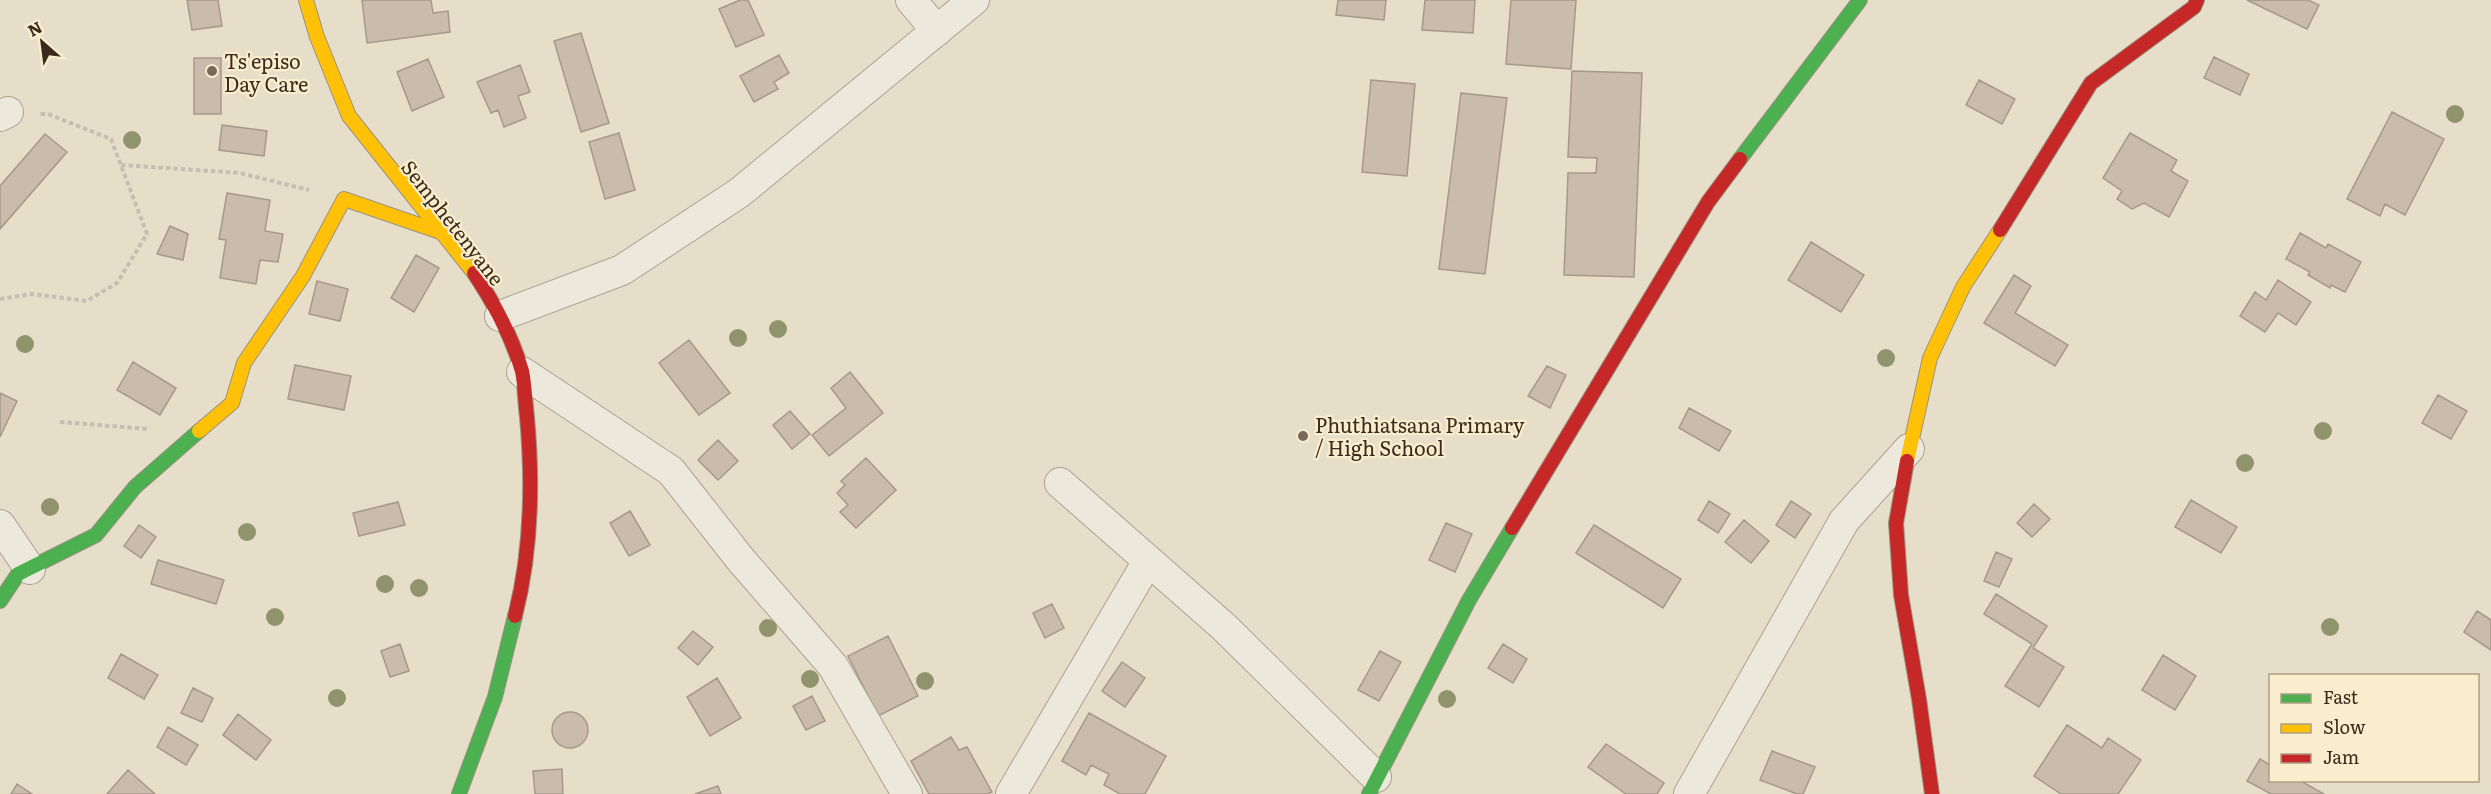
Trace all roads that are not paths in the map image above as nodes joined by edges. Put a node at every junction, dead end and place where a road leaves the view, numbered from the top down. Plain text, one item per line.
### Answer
1 (306, 0) edge
2 (911, 0) edge
3 (974, 0) edge
4 (1860, 0) edge
5 (2197, 0) edge
6 (937, 31) junction
7 (440, 232) junction
8 (500, 316) junction
9 (522, 372) junction
10 (1909, 449) junction
11 (1060, 483) dead end
12 (0, 525) edge
13 (1148, 561) junction
14 (30, 569) junction
15 (0, 601) edge
16 (1373, 785) edge
17 (459, 794) edge
18 (907, 794) edge
19 (1011, 794) edge
20 (1689, 794) edge
21 (1932, 794) edge

1 - 7 street, Semphetenyane
2 - 6 street
3 - 6 street
4 - 16 street
5 - 10 street
6 - 8 street
7 - 8 street, Semphetenyane
7 - 14 street
8 - 9 street, Semphetenyane
9 - 17 street, Semphetenyane
9 - 18 street
10 - 20 street
10 - 21 street
11 - 13 street
12 - 14 street
13 - 16 street
13 - 19 street
14 - 15 street

